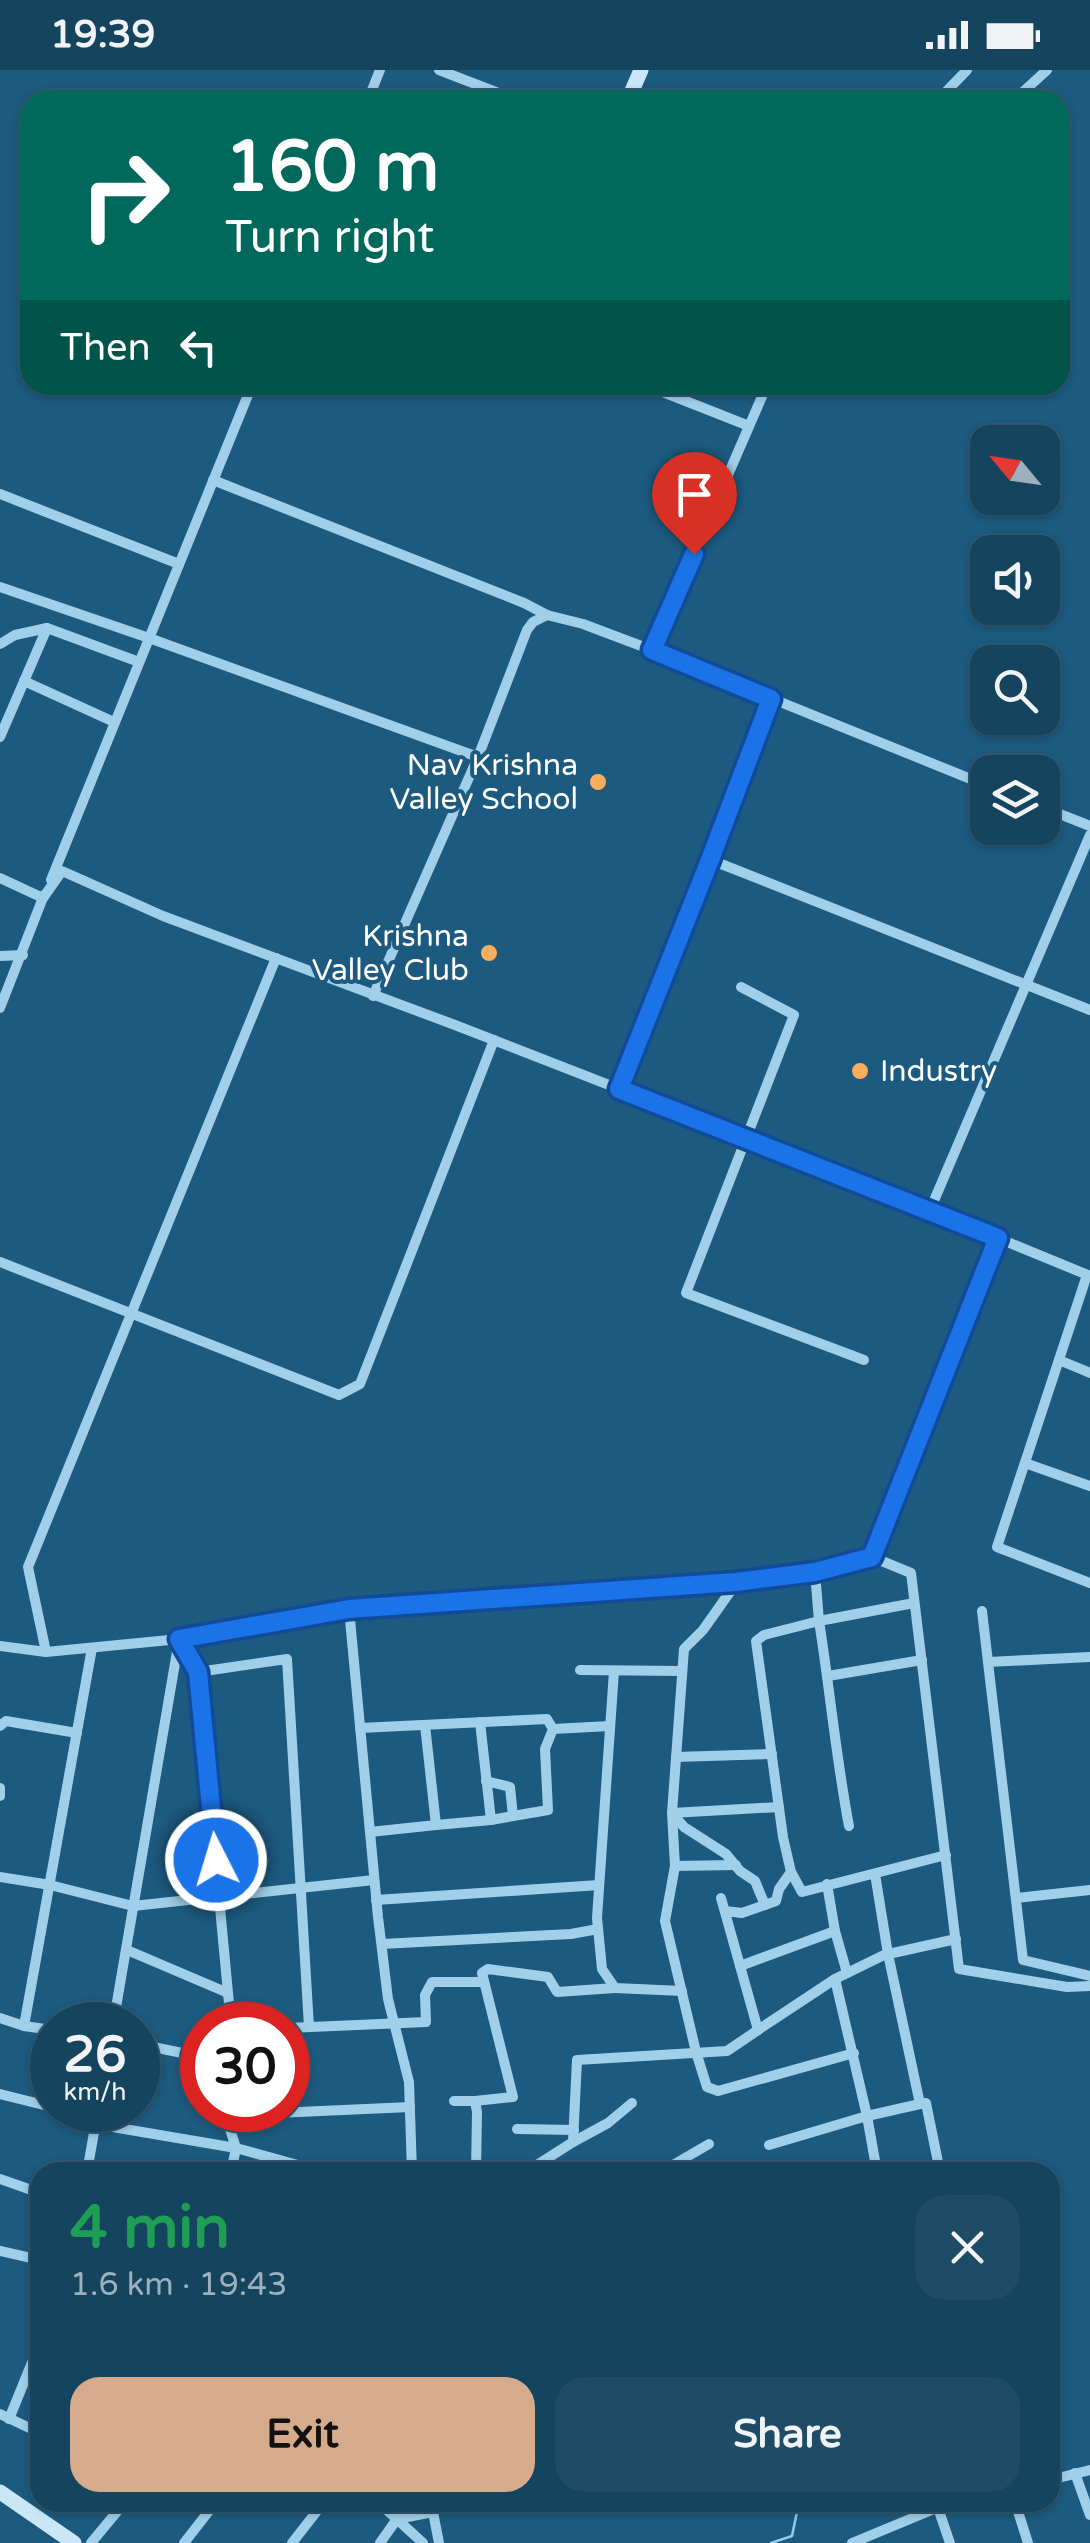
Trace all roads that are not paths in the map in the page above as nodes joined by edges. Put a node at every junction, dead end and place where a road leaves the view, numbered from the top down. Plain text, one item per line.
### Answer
1 (439, 70) edge
2 (966, 70) edge
3 (1047, 70) edge
4 (491, 90) edge
5 (947, 90) edge
6 (1025, 90) edge
7 (248, 395) edge
8 (670, 395) edge
9 (763, 395) edge
10 (749, 426) junction
11 (213, 480) junction
12 (0, 494) edge
13 (179, 564) junction
14 (0, 588) edge
15 (548, 615) junction
16 (46, 628) junction
17 (149, 638) junction
18 (0, 644) edge
19 (652, 650) junction
20 (139, 662) junction
21 (24, 681) junction
22 (771, 699) junction
23 (114, 722) junction
24 (1, 732) edge
25 (478, 758) junction
26 (970, 779) edge
27 (1060, 815) edge
28 (1090, 826) edge
29 (1090, 834) edge
30 (710, 860) junction
31 (0, 878) edge
32 (43, 898) junction
33 (22, 955) junction
34 (0, 956) edge
35 (276, 958) junction
36 (741, 986) dead end
37 (1028, 986) junction
38 (373, 996) junction
39 (0, 1008) edge
40 (1090, 1010) edge
41 (494, 1040) junction
42 (619, 1089) junction
43 (746, 1139) junction
44 (930, 1210) junction
45 (998, 1238) junction
46 (0, 1262) edge
47 (1088, 1275) edge
48 (131, 1314) junction
49 (864, 1360) dead end
50 (1059, 1360) junction
51 (1090, 1374) edge
52 (1025, 1463) junction
53 (1090, 1486) edge
54 (872, 1557) junction
55 (815, 1572) junction
56 (736, 1582) junction
57 (1090, 1583) edge
58 (914, 1603) junction
59 (349, 1609) junction
60 (982, 1610) dead end
61 (820, 1621) junction
62 (179, 1639) junction
63 (0, 1646) edge
64 (92, 1648) junction
65 (46, 1652) junction
66 (1090, 1657) edge
67 (922, 1660) junction
68 (988, 1662) junction
69 (580, 1670) dead end
70 (682, 1671) junction
71 (198, 1672) junction
72 (614, 1672) junction
73 (828, 1676) junction
74 (480, 1722) junction
75 (425, 1725) junction
76 (0, 1726) edge
77 (610, 1726) junction
78 (360, 1728) junction
79 (553, 1728) junction
80 (77, 1733) junction
81 (772, 1754) junction
82 (676, 1756) junction
83 (486, 1781) junction
84 (0, 1788) edge
85 (0, 1796) edge
86 (779, 1808) junction
87 (672, 1814) junction
88 (513, 1816) junction
89 (491, 1820) junction
90 (436, 1825) junction
91 (849, 1826) dead end
92 (370, 1832) junction
93 (946, 1855) junction
94 (736, 1865) junction
95 (674, 1866) junction
96 (791, 1872) junction
97 (875, 1874) junction
98 (0, 1877) edge
99 (374, 1880) junction
100 (827, 1884) junction
101 (50, 1885) junction
102 (599, 1885) junction
103 (302, 1888) junction
104 (1090, 1890) edge
105 (219, 1898) junction
106 (721, 1898) dead end
107 (1016, 1898) junction
108 (376, 1900) junction
109 (765, 1904) junction
110 (133, 1906) junction
111 (725, 1911) junction
112 (598, 1929) junction
113 (835, 1931) junction
114 (956, 1939) junction
115 (382, 1944) junction
116 (127, 1950) junction
117 (888, 1954) junction
118 (740, 1966) junction
119 (848, 1973) junction
120 (1090, 1976) edge
121 (835, 1979) junction
122 (484, 1982) junction
123 (1090, 1986) edge
124 (615, 1988) junction
125 (682, 1991) junction
126 (228, 1993) junction
127 (117, 2002) edge
128 (229, 2002) edge
129 (308, 2002) edge
130 (0, 2018) edge
131 (395, 2023) junction
132 (24, 2026) junction
133 (30, 2027) edge
134 (310, 2027) edge
135 (758, 2030) junction
136 (696, 2052) junction
137 (854, 2053) junction
138 (0, 2094) edge
139 (454, 2101) dead end
140 (30, 2102) edge
141 (475, 2102) junction
142 (632, 2103) dead end
143 (920, 2104) junction
144 (410, 2107) junction
145 (310, 2110) edge
146 (868, 2116) junction
147 (516, 2129) dead end
148 (94, 2132) edge
149 (142, 2132) edge
150 (231, 2132) edge
151 (573, 2136) junction
152 (708, 2144) dead end
153 (769, 2144) dead end
154 (236, 2148) junction
155 (89, 2162) edge
156 (233, 2162) edge
157 (287, 2162) edge
158 (412, 2162) edge
159 (476, 2162) edge
160 (539, 2162) edge
161 (678, 2162) edge
162 (875, 2162) edge
163 (938, 2162) edge
164 (0, 2179) edge
165 (30, 2190) edge
166 (2, 2255) edge
167 (30, 2259) edge
168 (30, 2364) edge
169 (5, 2417) edge
170 (30, 2428) edge
171 (1090, 2470) edge
172 (1076, 2474) junction
173 (1060, 2478) edge
174 (0, 2492) edge
175 (117, 2512) edge
176 (208, 2512) edge
177 (316, 2512) edge
178 (389, 2512) edge
179 (419, 2512) edge
180 (433, 2512) edge
181 (930, 2512) edge
182 (939, 2512) edge
183 (1018, 2512) edge
184 (1090, 2515) edge
185 (397, 2520) junction
186 (878, 2538) edge
187 (74, 2543) edge
188 (92, 2543) edge
189 (184, 2543) edge
190 (292, 2543) edge
191 (380, 2543) edge
192 (423, 2543) edge
193 (440, 2543) edge
194 (852, 2543) edge
195 (950, 2543) edge
196 (1028, 2543) edge

1 - 4 street
2 - 5 street
3 - 6 street
7 - 11 street
8 - 10 street
9 - 10 street
10 - 19 street
11 - 13 street
11 - 15 street
12 - 13 street
13 - 17 street
14 - 17 street
15 - 19 street
15 - 25 street
16 - 18 street
16 - 20 street
16 - 21 street
17 - 20 street
17 - 25 street
19 - 22 street
20 - 23 street
21 - 23 street
21 - 24 street
22 - 26 street
22 - 30 street
23 - 32 street
25 - 38 street
27 - 28 street
29 - 37 street
30 - 37 street
30 - 42 street
31 - 32 street
32 - 33 street
32 - 35 street
33 - 34 street
33 - 39 street
35 - 38 street
35 - 48 street
36 - 43 street
37 - 40 street
37 - 44 street
38 - 41 street
41 - 42 street
41 - 48 street
42 - 43 street
43 - 44 street
43 - 49 street
44 - 45 street
45 - 47 street
45 - 54 street
46 - 48 street
47 - 50 street
48 - 65 street
50 - 51 street
50 - 52 street
52 - 53 street
52 - 57 street
54 - 55 street
54 - 58 street
55 - 56 street
55 - 61 street
56 - 59 street
56 - 70 street
58 - 61 street
58 - 67 street
59 - 62 street
59 - 78 street
60 - 68 street
61 - 73 street
61 - 81 street
62 - 64 street
62 - 71 street
62 - 110 street
63 - 65 street
64 - 65 street
64 - 80 street
66 - 68 street
67 - 73 street
67 - 93 street
68 - 107 street
69 - 72 street
70 - 72 street
70 - 82 street
71 - 103 street
71 - 105 street
72 - 77 street
73 - 91 street
74 - 75 street
74 - 79 street
74 - 83 street
75 - 78 street
75 - 90 street
76 - 80 street
77 - 79 street
77 - 102 street
78 - 92 street
79 - 88 street
80 - 101 street
81 - 82 street
81 - 86 street
82 - 87 street
83 - 88 street
83 - 89 street
84 - 85 street
86 - 87 street
86 - 96 street
87 - 94 street
87 - 95 street
88 - 89 street
89 - 90 street
90 - 92 street
92 - 99 street
93 - 97 street
93 - 114 street
94 - 95 street
94 - 109 street
95 - 125 street
96 - 100 street
96 - 109 street
97 - 100 street
97 - 117 street
98 - 101 street
99 - 103 street
99 - 108 street
100 - 113 street
101 - 110 street
101 - 132 street
102 - 108 street
102 - 112 street
103 - 105 street
103 - 129 street
104 - 107 street
105 - 110 street
105 - 126 street
106 - 111 street
107 - 120 street
108 - 115 street
109 - 111 street
110 - 116 street
111 - 118 street
112 - 115 street
112 - 124 street
113 - 118 street
113 - 119 street
114 - 117 street
114 - 123 street
115 - 131 street
116 - 126 street
116 - 127 street
117 - 119 street
117 - 143 street
118 - 135 street
119 - 121 street
121 - 135 street
121 - 137 street
122 - 124 street
122 - 131 street
122 - 141 street
124 - 125 street
125 - 136 street
126 - 128 street
130 - 132 street
131 - 134 street
131 - 144 street
132 - 133 street
135 - 136 street
136 - 137 street
136 - 151 street
137 - 146 street
138 - 140 street
139 - 141 street
141 - 159 street
142 - 151 street
143 - 146 street
143 - 163 street
144 - 145 street
144 - 158 street
146 - 153 street
146 - 162 street
147 - 151 street
148 - 155 street
149 - 154 street
150 - 154 street
151 - 160 street
152 - 161 street
154 - 156 street
154 - 157 street
164 - 165 street
166 - 167 street
168 - 169 street
169 - 170 street
171 - 172 street
172 - 173 street
172 - 184 street
174 - 187 main road
175 - 188 street
176 - 189 street
177 - 190 street
178 - 185 street
179 - 185 street
180 - 193 street
181 - 186 street
182 - 195 street
183 - 196 street
185 - 191 street
185 - 192 street
186 - 194 street

